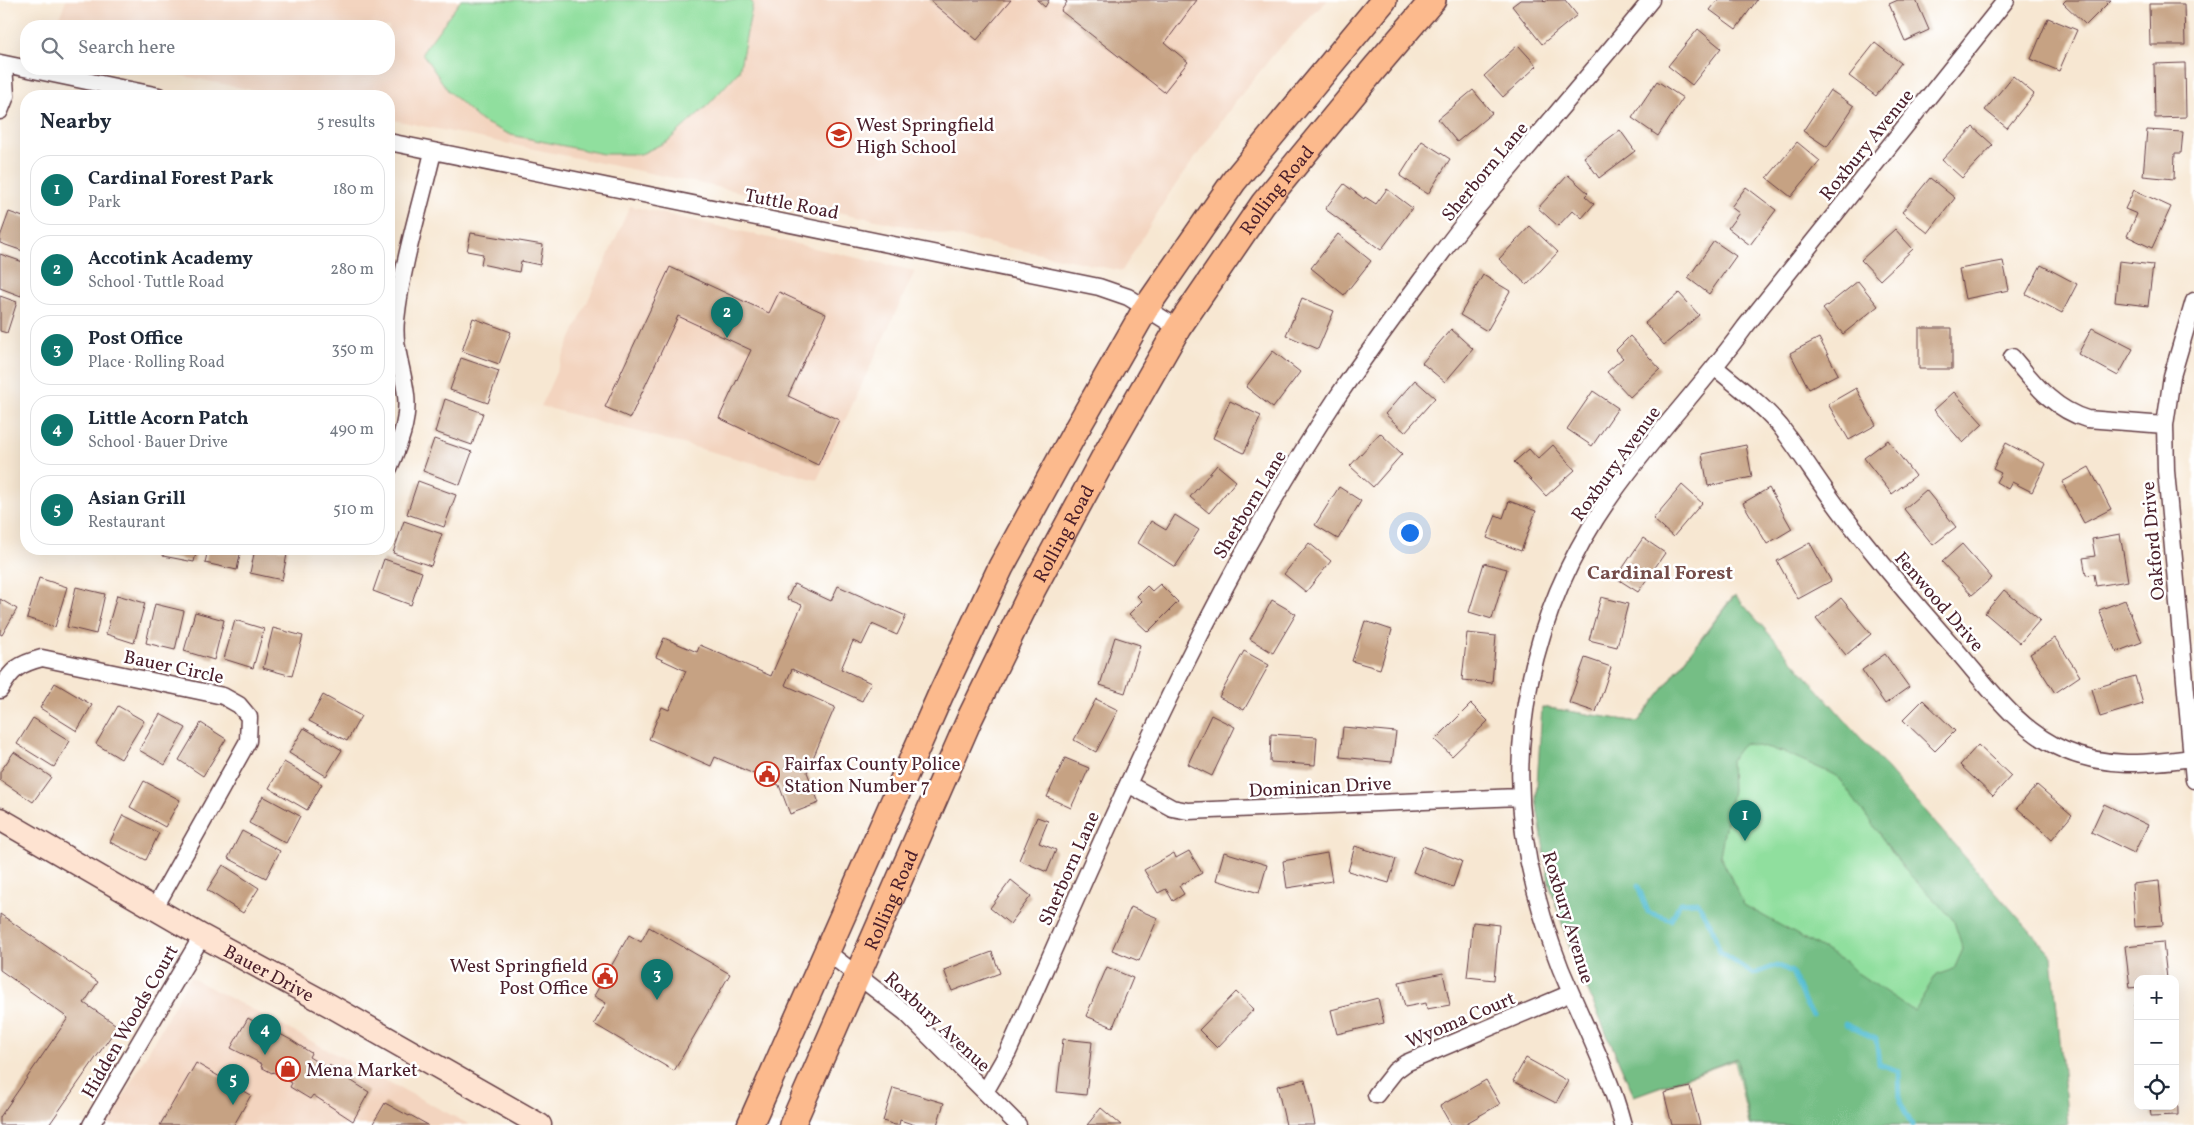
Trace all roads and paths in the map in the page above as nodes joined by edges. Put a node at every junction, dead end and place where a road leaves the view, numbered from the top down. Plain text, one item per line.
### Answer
1 (1384, 0) edge
2 (1433, 0) edge
3 (1651, 0) edge
4 (2006, 0) edge
5 (2, 64) edge
6 (20, 68) edge
7 (56, 75) edge
8 (130, 90) edge
9 (0, 111) edge
10 (395, 143) edge
11 (433, 152) junction
12 (2194, 301) edge
13 (1146, 308) junction
14 (1178, 328) junction
15 (2012, 356) dead end
16 (1716, 368) junction
17 (2165, 425) junction
18 (395, 452) edge
19 (0, 690) edge
20 (2190, 758) junction
21 (2194, 780) edge
22 (1128, 784) junction
23 (1519, 796) junction
24 (0, 819) edge
25 (154, 909) junction
26 (202, 936) junction
27 (827, 952) junction
28 (857, 976) junction
29 (1571, 993) junction
30 (985, 1092) junction
31 (1376, 1095) dead end
32 (91, 1125) edge
33 (540, 1125) edge
34 (750, 1125) edge
35 (792, 1125) edge
36 (1018, 1125) edge
37 (1623, 1125) edge

1 - 13 main road, Rolling Road
2 - 14 main road, Rolling Road
3 - 22 street, Sherborn Lane
4 - 16 street, Roxbury Avenue
5 - 6 street
5 - 9 street
7 - 8 street
10 - 11 street, Tuttle Road
11 - 13 street, Tuttle Road
11 - 18 street
12 - 17 street, Oakford Drive
13 - 14 street, Tuttle Road
13 - 27 main road, Rolling Road
14 - 28 main road, Rolling Road
15 - 17 street
16 - 20 street, Fenwood Drive
16 - 23 street, Roxbury Avenue
17 - 20 street, Oakford Drive
19 - 25 street, Bauer Circle
20 - 21 street, Oakford Drive
22 - 23 street, Dominican Drive
22 - 30 street, Sherborn Lane
23 - 29 street, Roxbury Avenue
24 - 25 street, Bauer Drive
25 - 26 street, Bauer Drive
26 - 32 street, Hidden Woods Court
26 - 33 street, Bauer Drive
27 - 28 street, Roxbury Avenue
27 - 34 main road, Rolling Road
28 - 30 street, Roxbury Avenue
28 - 35 main road, Rolling Road
29 - 31 street, Wyoma Court
29 - 37 street, Roxbury Avenue
30 - 36 street, Roxbury Avenue

